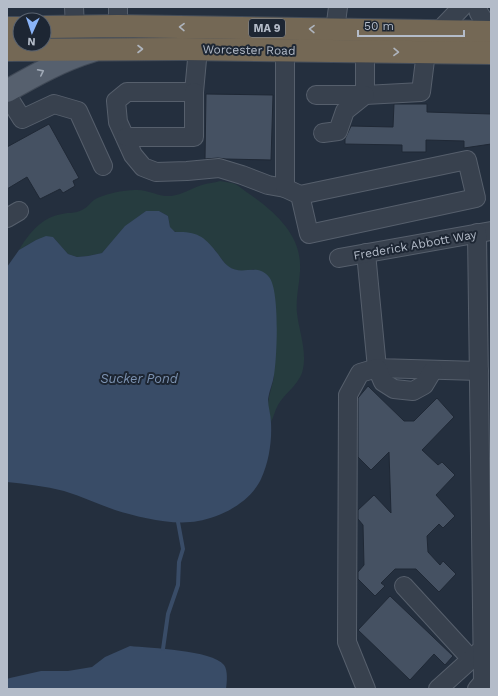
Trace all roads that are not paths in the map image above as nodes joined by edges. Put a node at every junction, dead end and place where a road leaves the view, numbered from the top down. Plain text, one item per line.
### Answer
1 (338, 7) edge
2 (462, 7) edge
3 (477, 7) edge
4 (75, 17) edge
5 (118, 17) edge
6 (52, 24) edge
7 (335, 30) junction
8 (439, 31) junction
9 (491, 31) edge
10 (101, 49) junction
11 (198, 49) junction
12 (7, 50) edge
13 (285, 50) junction
14 (365, 52) junction
15 (426, 52) junction
16 (491, 53) edge
17 (7, 91) edge
18 (194, 92) junction
19 (7, 95) edge
20 (316, 95) dead end
21 (365, 95) junction
22 (323, 133) dead end
23 (126, 137) junction
24 (103, 166) dead end
25 (292, 191) junction
26 (484, 232) edge
27 (366, 253) junction
28 (339, 258) dead end
29 (377, 368) junction
30 (479, 371) junction
31 (404, 586) dead end
32 (477, 654) junction
33 (366, 689) edge
34 (438, 689) edge
35 (476, 689) edge

1 - 7 street
2 - 8 street
3 - 9 street
4 - 5 highway, Worcester Road / MA 9
4 - 6 highway, Worcester Road / MA 9
7 -> 5 highway, Worcester Road / MA 9
7 - 8 highway, Worcester Road / MA 9
8 - 9 highway, Worcester Road / MA 9
10 -> 11 highway, Worcester Road / MA 9
10 - 12 highway, Worcester Road / MA 9
17 -> 10 main road
11 - 13 highway, Worcester Road / MA 9
11 - 18 street
13 - 14 highway, Worcester Road / MA 9
13 - 25 street
14 -> 15 highway, Worcester Road / MA 9
14 - 21 street
15 - 16 highway, Worcester Road / MA 9
15 - 21 street
18 - 23 street
18 - 23 street
19 - 24 street
20 - 21 street
21 - 22 street
23 - 25 street
25 - 25 street
26 - 27 street, Frederick Abbott Way
26 - 30 street
27 - 28 street, Frederick Abbott Way
27 - 29 street
29 - 30 street
29 - 33 street
30 - 32 street
31 - 32 street
32 - 34 street
32 - 35 street

